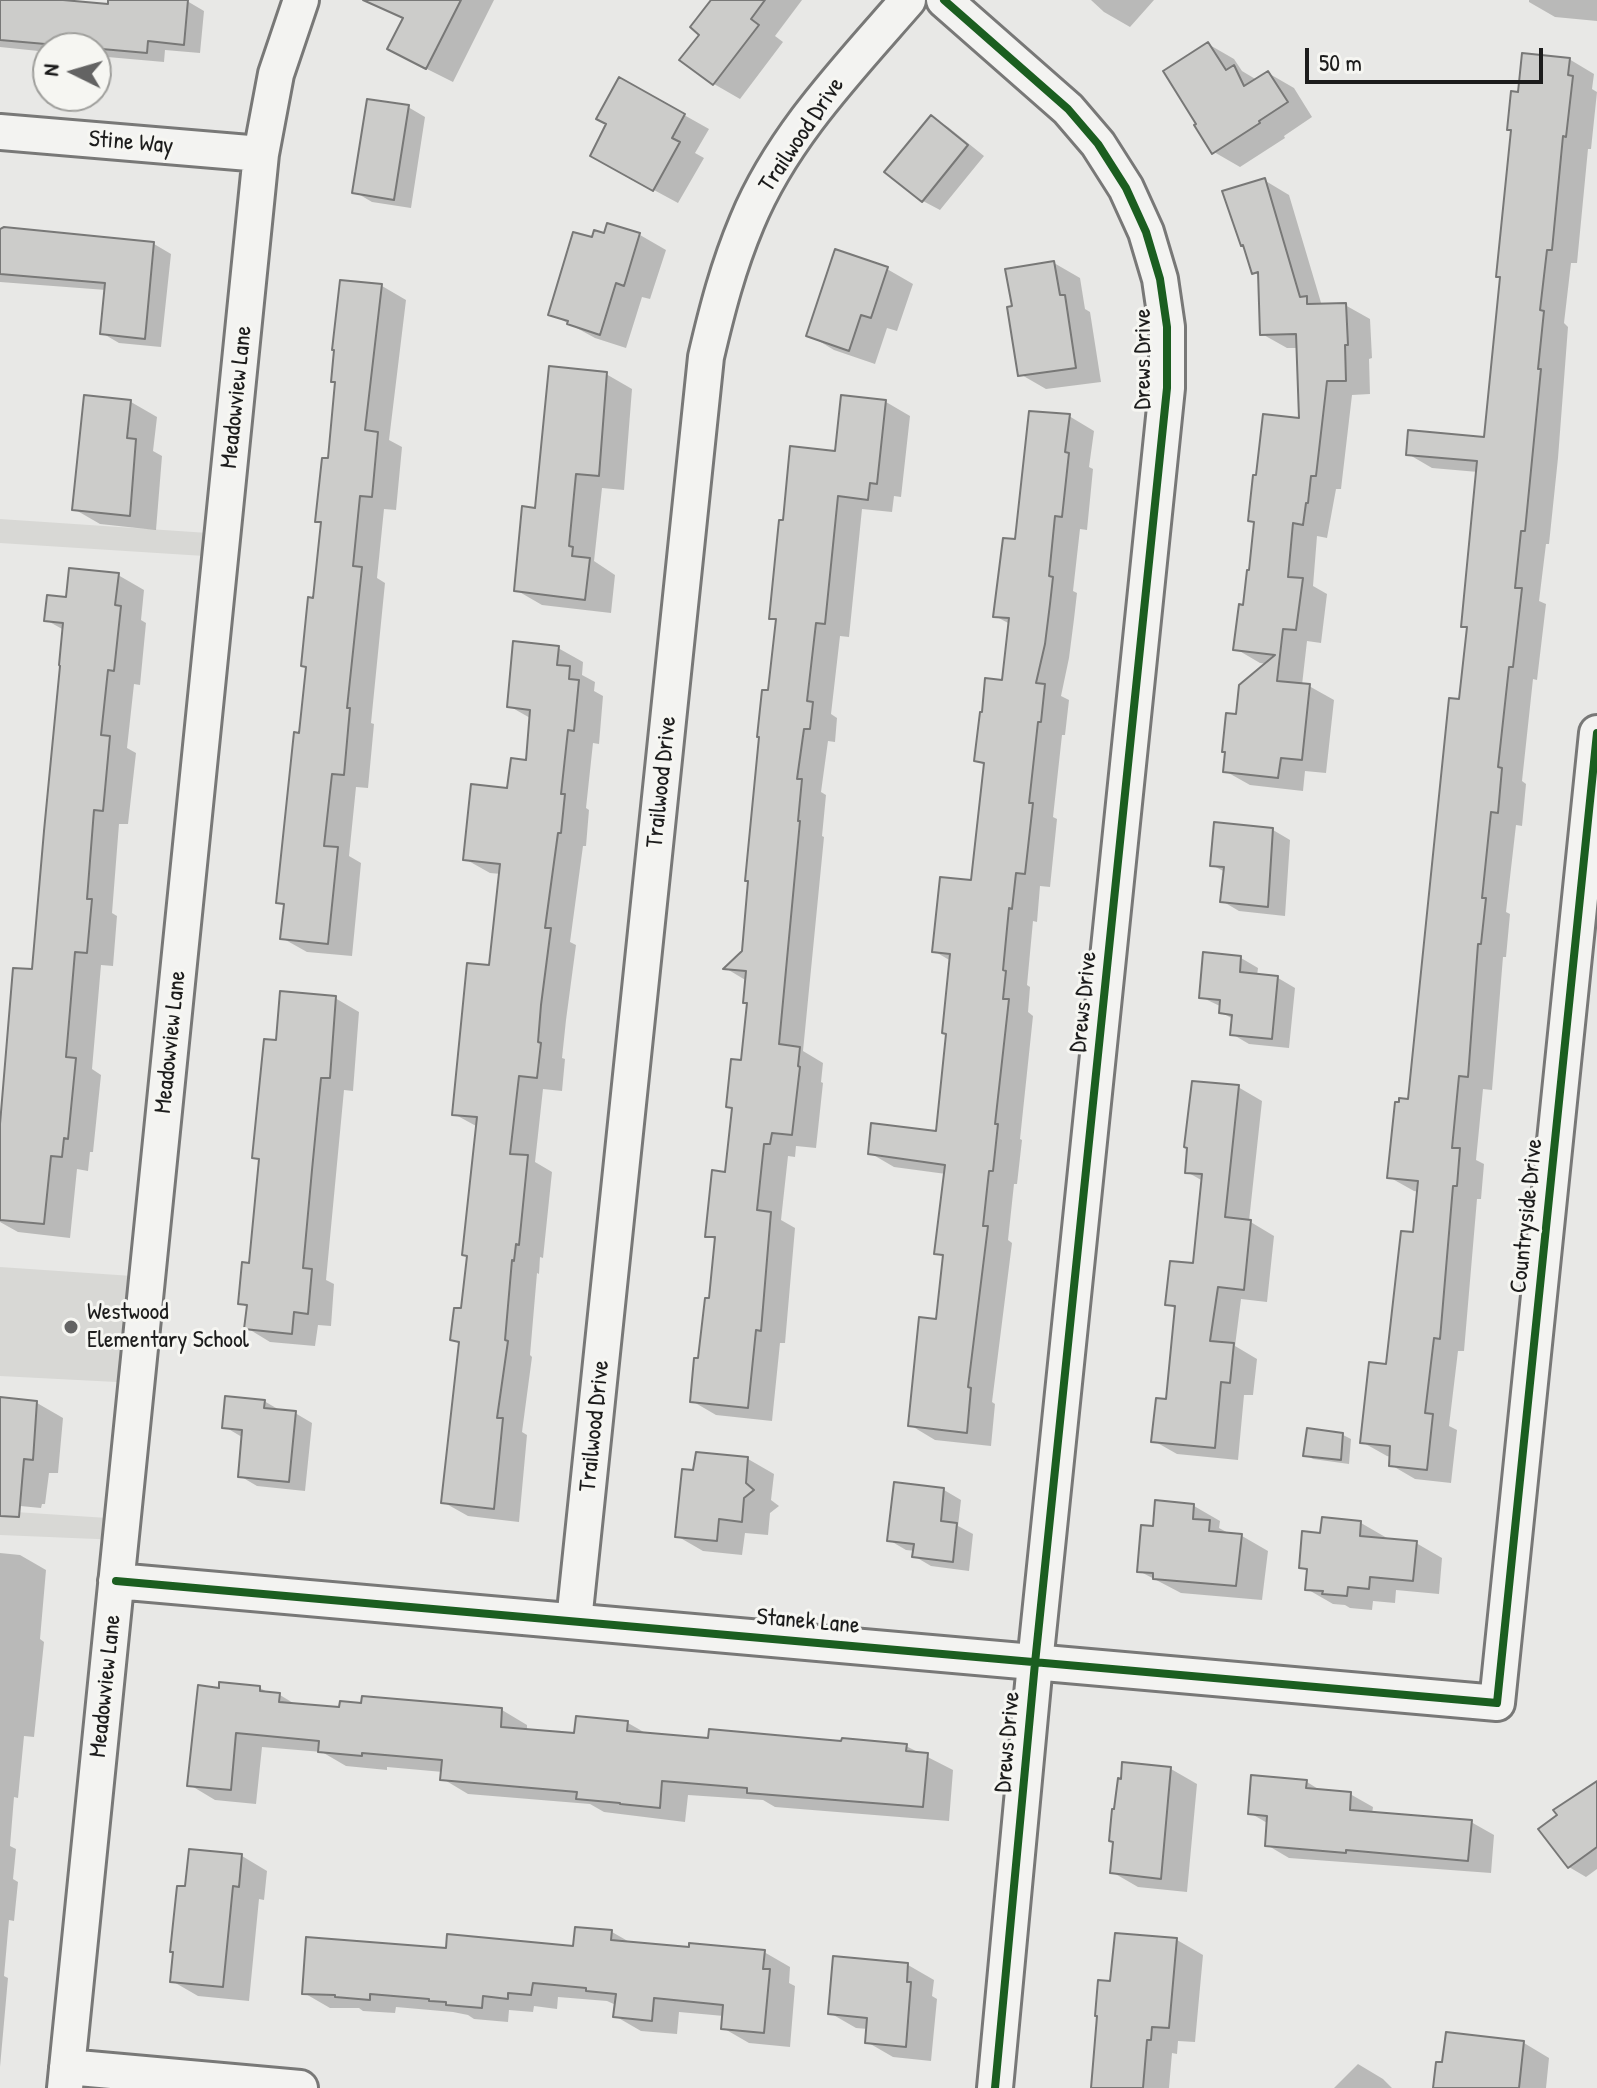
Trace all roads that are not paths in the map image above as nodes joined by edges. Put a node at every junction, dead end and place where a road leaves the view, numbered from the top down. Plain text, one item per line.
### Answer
1 (301, 0) edge
2 (908, 0) edge
3 (944, 0) edge
4 (0, 132) edge
5 (261, 154) junction
6 (1597, 733) edge
7 (116, 1581) junction
8 (574, 1621) junction
9 (1035, 1663) junction
10 (1497, 1703) joint
11 (66, 2078) edge
12 (300, 2088) edge
13 (995, 2088) edge

1 - 5 street, Meadowview Lane
2 - 8 street, Trailwood Drive
3 - 9 street, Drews Drive
4 - 5 street, Stine Way
5 - 7 street, Meadowview Lane
6 - 10 street, Countryside Drive
7 - 8 street, Stanek Lane
7 - 11 street, Meadowview Lane
8 - 9 street, Stanek Lane
9 - 10 street, Stanek Lane
9 - 13 street, Drews Drive
11 - 12 street

